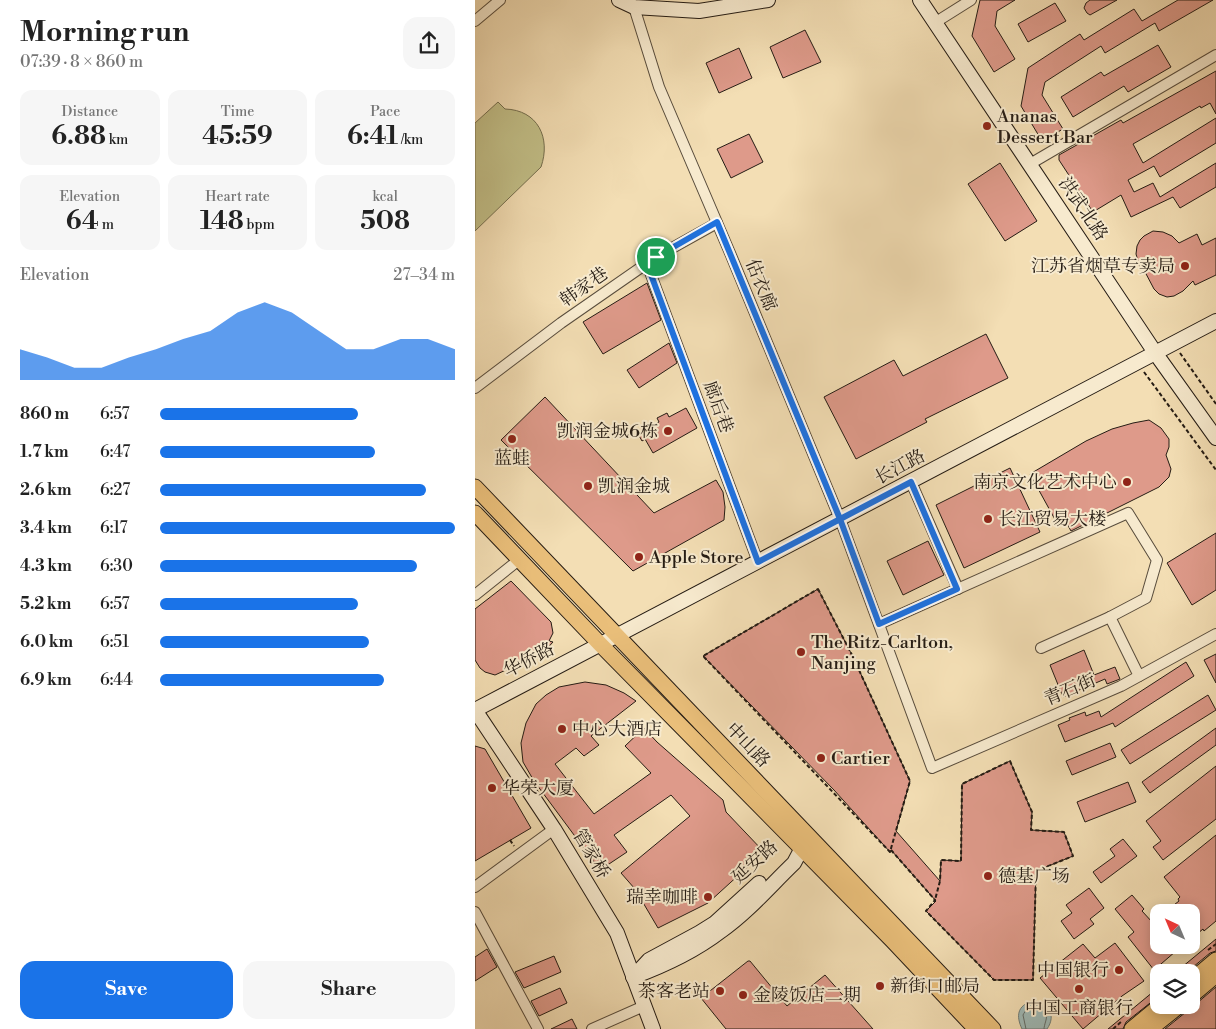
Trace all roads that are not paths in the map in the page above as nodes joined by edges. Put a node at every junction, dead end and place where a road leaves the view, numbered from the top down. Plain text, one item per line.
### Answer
1 (500, 0) edge
2 (619, 0) edge
3 (768, 0) edge
4 (921, 0) edge
5 (971, 0) edge
6 (634, 6) junction
7 (475, 20) edge
8 (935, 22) junction
9 (1216, 55) edge
10 (1030, 164) junction
11 (717, 222) junction
12 (647, 264) junction
13 (1216, 321) edge
14 (1156, 354) junction
15 (475, 388) edge
16 (1216, 438) edge
17 (911, 482) junction
18 (475, 487) edge
19 (475, 513) edge
20 (840, 519) junction
21 (520, 559) junction
22 (758, 562) junction
23 (957, 589) junction
24 (475, 594) edge
25 (1110, 617) junction
26 (879, 624) junction
27 (1216, 634) edge
28 (617, 635) junction
29 (600, 644) junction
30 (1041, 648) dead end
31 (1139, 676) dead end
32 (475, 710) edge
33 (932, 768) joint
34 (554, 829) junction
35 (802, 848) junction
36 (475, 887) edge
37 (475, 912) edge
38 (1216, 960) edge
39 (1200, 973) edge
40 (1216, 975) edge
41 (633, 977) junction
42 (1200, 988) edge
43 (643, 1006) junction
44 (1150, 1014) edge
45 (1169, 1014) edge
46 (538, 1029) edge
47 (592, 1029) edge
48 (653, 1029) edge
49 (976, 1029) edge
50 (993, 1029) edge
51 (1132, 1029) edge
52 (1150, 1029) edge

1 - 7 street
2 - 6 main road
3 - 6 main road
4 - 8 main road, 洪武北路
5 - 8 street
6 - 11 street, 估衣廊
8 - 10 main road, 洪武北路
9 - 10 street
10 - 14 main road, 洪武北路
11 - 12 street, 韩家巷
11 - 20 street, 估衣廊
12 - 15 street, 韩家巷
12 - 22 street, 廊后巷
13 - 14 main road, 长江路
14 - 16 main road, 洪武北路
14 - 17 main road, 长江路
17 - 20 main road, 长江路
17 - 23 street
18 - 28 main road, 中山路
19 - 21 main road, 中山路
20 - 22 main road, 长江路
20 - 26 street, 估衣廊
21 - 24 street
21 - 29 main road, 中山路
22 - 28 main road, 长江路
23 - 25 street
23 - 26 street
25 - 30 street
25 - 31 street
26 - 33 street, 估衣廊
27 - 33 street, 青石街
28 - 29 main road, 长江路
28 - 50 main road, 中山路
29 - 32 main road, 华侨路
29 - 35 main road, 中山路
32 - 34 main road, 管家桥
34 - 36 street
34 - 41 main road, 管家桥
35 - 41 main road, 延安路
35 - 49 main road, 中山路
37 - 46 street
38 - 39 main road
40 - 42 main road
41 - 43 main road, 管家桥
43 - 47 street
43 - 48 main road, 管家桥
44 - 51 main road
45 - 52 main road

